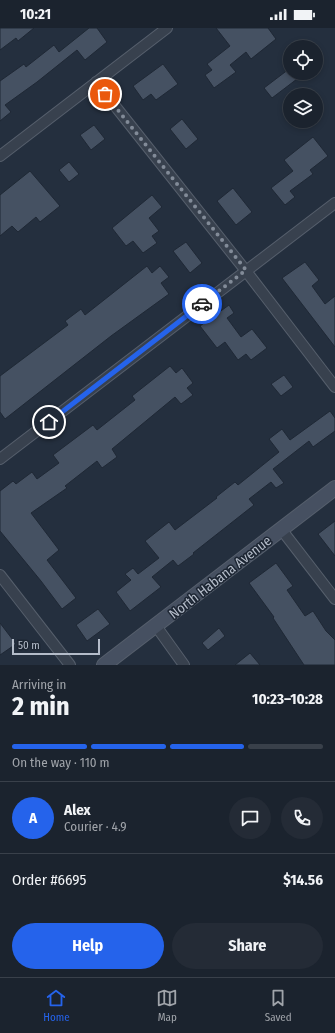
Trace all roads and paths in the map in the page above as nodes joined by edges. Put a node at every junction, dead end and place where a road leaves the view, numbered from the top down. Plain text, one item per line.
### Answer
1 (167, 28) edge
2 (96, 82) junction
3 (0, 156) edge
4 (335, 203) edge
5 (246, 270) junction
6 (335, 387) edge
7 (0, 459) edge
8 (335, 488) edge
9 (280, 529) junction
10 (0, 575) edge
11 (335, 599) edge
12 (156, 626) junction
13 (70, 665) edge
14 (104, 665) edge
15 (184, 665) edge

1 - 2 street
2 - 3 street
2 - 5 street
4 - 5 street
5 - 6 street
5 - 7 street
8 - 9 street, North Habana Avenue
9 - 11 street
9 - 12 street, North Habana Avenue
10 - 13 street
12 - 14 street, North Habana Avenue
12 - 15 street

